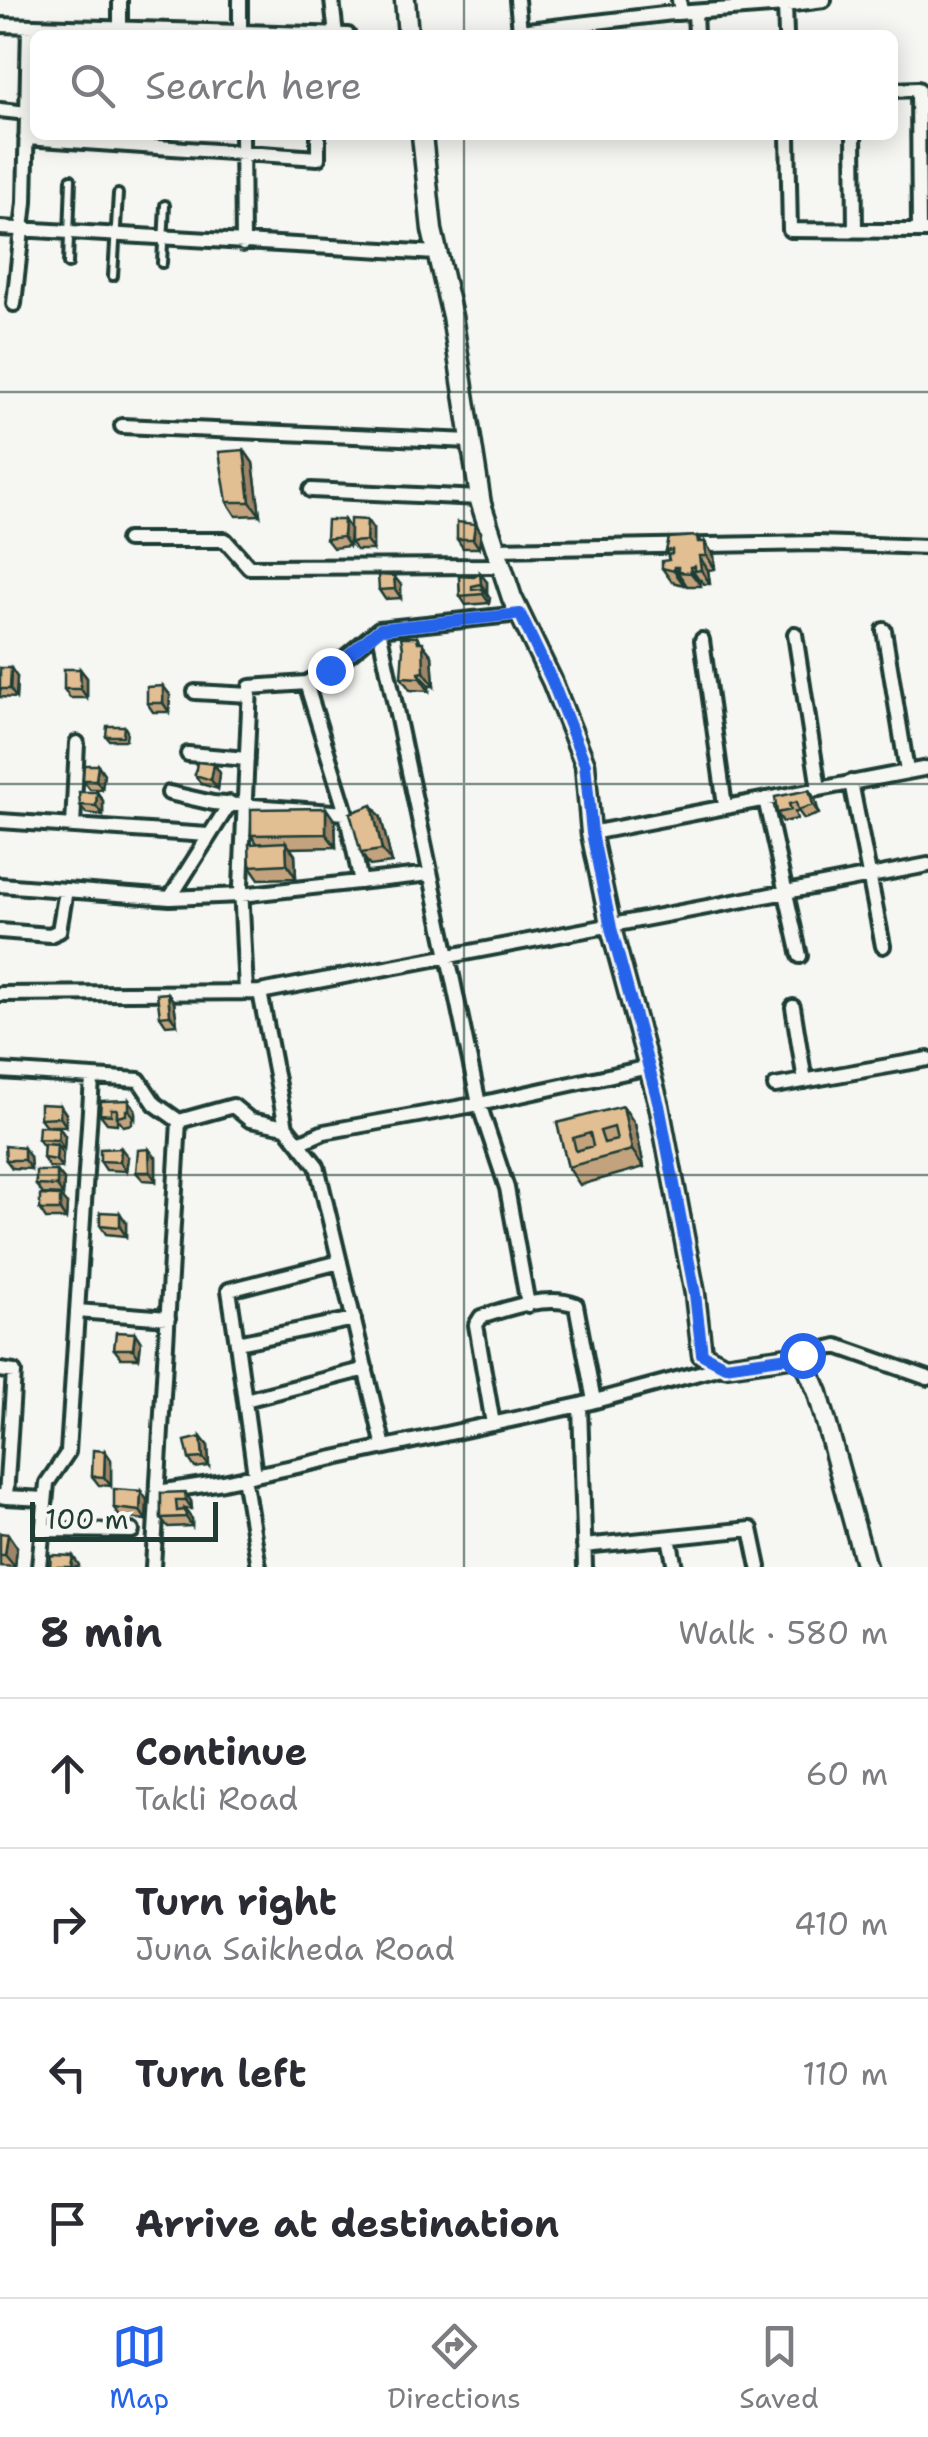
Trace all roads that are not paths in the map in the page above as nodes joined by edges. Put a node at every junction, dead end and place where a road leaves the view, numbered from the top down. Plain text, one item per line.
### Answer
1 (120, 0) edge
2 (240, 0) edge
3 (332, 0) edge
4 (405, 0) edge
5 (518, 0) edge
6 (824, 0) edge
7 (754, 4) edge
8 (678, 6) edge
9 (785, 6) junction
10 (696, 12) junction
11 (0, 25) edge
12 (29, 26) junction
13 (90, 30) edge
14 (120, 30) edge
15 (240, 30) edge
16 (335, 30) edge
17 (408, 30) edge
18 (520, 30) edge
19 (526, 30) edge
20 (696, 30) edge
21 (786, 30) edge
22 (898, 90) edge
23 (0, 110) edge
24 (27, 113) junction
25 (26, 138) junction
26 (30, 138) edge
27 (123, 140) edge
28 (242, 140) edge
29 (318, 140) edge
30 (423, 140) edge
31 (788, 140) edge
32 (854, 140) edge
33 (242, 153) junction
34 (70, 179) dead end
35 (118, 194) dead end
36 (165, 205) dead end
37 (0, 228) edge
38 (22, 229) junction
39 (854, 230) junction
40 (923, 231) edge
41 (69, 233) junction
42 (115, 236) junction
43 (163, 239) junction
44 (243, 244) junction
45 (437, 253) junction
46 (162, 262) dead end
47 (68, 264) dead end
48 (113, 276) dead end
49 (14, 304) dead end
50 (122, 426) dead end
51 (471, 440) junction
52 (310, 490) dead end
53 (480, 498) junction
54 (127, 540) dead end
55 (928, 547) edge
56 (499, 558) junction
57 (520, 614) junction
58 (380, 629) junction
59 (884, 630) dead end
60 (794, 634) dead end
61 (702, 640) dead end
62 (306, 684) junction
63 (196, 692) dead end
64 (250, 694) junction
65 (77, 743) dead end
66 (188, 754) dead end
67 (247, 759) junction
68 (928, 768) edge
69 (907, 772) junction
70 (850, 782) junction
71 (819, 789) junction
72 (169, 793) dead end
73 (764, 800) junction
74 (230, 802) junction
75 (245, 804) junction
76 (725, 806) junction
77 (346, 813) junction
78 (0, 822) edge
79 (74, 826) junction
80 (592, 833) junction
81 (208, 835) junction
82 (928, 865) edge
83 (430, 874) junction
84 (869, 876) junction
85 (361, 882) junction
86 (0, 885) edge
87 (66, 890) junction
88 (786, 893) junction
89 (241, 895) junction
90 (170, 898) junction
91 (611, 928) junction
92 (0, 931) edge
93 (883, 946) dead end
94 (800, 956) dead end
95 (448, 958) junction
96 (253, 992) junction
97 (0, 994) edge
98 (793, 1008) dead end
99 (928, 1059) edge
100 (649, 1067) junction
101 (0, 1071) edge
102 (92, 1079) junction
103 (805, 1081) junction
104 (774, 1086) dead end
105 (479, 1104) junction
106 (179, 1121) junction
107 (286, 1127) junction
108 (299, 1143) junction
109 (340, 1262) junction
110 (528, 1305) junction
111 (77, 1311) junction
112 (168, 1318) junction
113 (354, 1319) junction
114 (237, 1343) junction
115 (802, 1355) junction
116 (725, 1366) junction
117 (366, 1369) junction
118 (0, 1370) edge
119 (928, 1378) edge
120 (245, 1400) junction
121 (594, 1401) junction
122 (580, 1405) junction
123 (494, 1424) junction
124 (384, 1448) junction
125 (250, 1476) junction
126 (158, 1492) junction
127 (3, 1496) edge
128 (45, 1499) junction
129 (42, 1530) junction
130 (132, 1532) dead end
131 (670, 1538) junction
132 (584, 1546) junction
133 (39, 1567) edge
134 (154, 1567) edge
135 (259, 1567) edge
136 (585, 1567) edge
137 (676, 1567) edge
138 (759, 1567) edge
139 (866, 1567) edge

1 - 14 street
2 - 15 street
3 - 16 street
4 - 17 main road
5 - 18 street
6 - 9 street
7 - 9 street
7 - 10 street
8 - 10 street
8 - 19 street
9 - 21 street
10 - 20 street
11 - 12 street
12 - 13 street
12 - 24 street
22 - 40 street
23 - 24 street
24 - 25 street
25 - 26 street
25 - 38 street
27 - 33 street
28 - 33 street
29 - 33 street
30 - 45 main road
31 - 39 street
32 - 39 street
33 - 44 street
34 - 41 lane
35 - 42 lane
36 - 43 lane
37 - 38 street
38 - 41 street
38 - 49 street
39 - 40 street
41 - 42 street
41 - 47 lane
42 - 43 street
42 - 48 lane
43 - 44 street
43 - 46 lane
44 - 45 street
45 - 51 main road
50 - 51 street
51 - 53 main road
52 - 53 street
53 - 56 main road
54 - 56 street
55 - 56 street
56 - 57 main road
57 - 58 street
57 - 80 main road
58 - 62 street
58 - 83 street
59 - 69 street
60 - 71 street
61 - 76 street
62 - 64 street
62 - 77 street
63 - 64 street
64 - 67 street
65 - 79 street
66 - 67 street
67 - 75 street
68 - 69 street
69 - 70 street
70 - 71 street
70 - 84 street
71 - 73 street
72 - 74 street
73 - 76 street
73 - 88 street
74 - 75 street
74 - 81 street
75 - 77 street
75 - 89 street
76 - 80 street
77 - 85 street
78 - 79 street
79 - 81 street
80 - 91 main road
81 - 90 street
82 - 84 street
83 - 85 street
83 - 95 street
84 - 88 street
84 - 93 street
85 - 89 street
86 - 87 street
87 - 90 street
87 - 92 street
88 - 91 street
88 - 94 street
89 - 90 street
89 - 96 street
91 - 95 street
91 - 100 main road
95 - 96 street
95 - 105 street
96 - 97 street
96 - 107 street
98 - 103 street
99 - 103 street
100 - 105 street
100 - 116 main road
101 - 102 street
102 - 106 street
102 - 111 street
103 - 104 street
105 - 108 street
105 - 110 street
106 - 107 street
106 - 112 street
107 - 108 street
108 - 109 street
109 - 113 street
109 - 114 street
110 - 121 street
110 - 123 street
111 - 112 street
111 - 128 street
112 - 126 street
113 - 114 street
113 - 117 street
114 - 120 street
115 - 116 main road
115 - 119 street
115 - 139 main road
116 - 121 street
117 - 120 street
117 - 124 street
118 - 127 street
120 - 125 street
121 - 122 street
122 - 123 street
122 - 132 street
123 - 124 street
124 - 125 street
125 - 126 street
125 - 135 street
126 - 134 street
127 - 128 street
128 - 129 street
129 - 130 street
129 - 133 street
131 - 132 street
131 - 137 street
131 - 138 street
132 - 136 street

